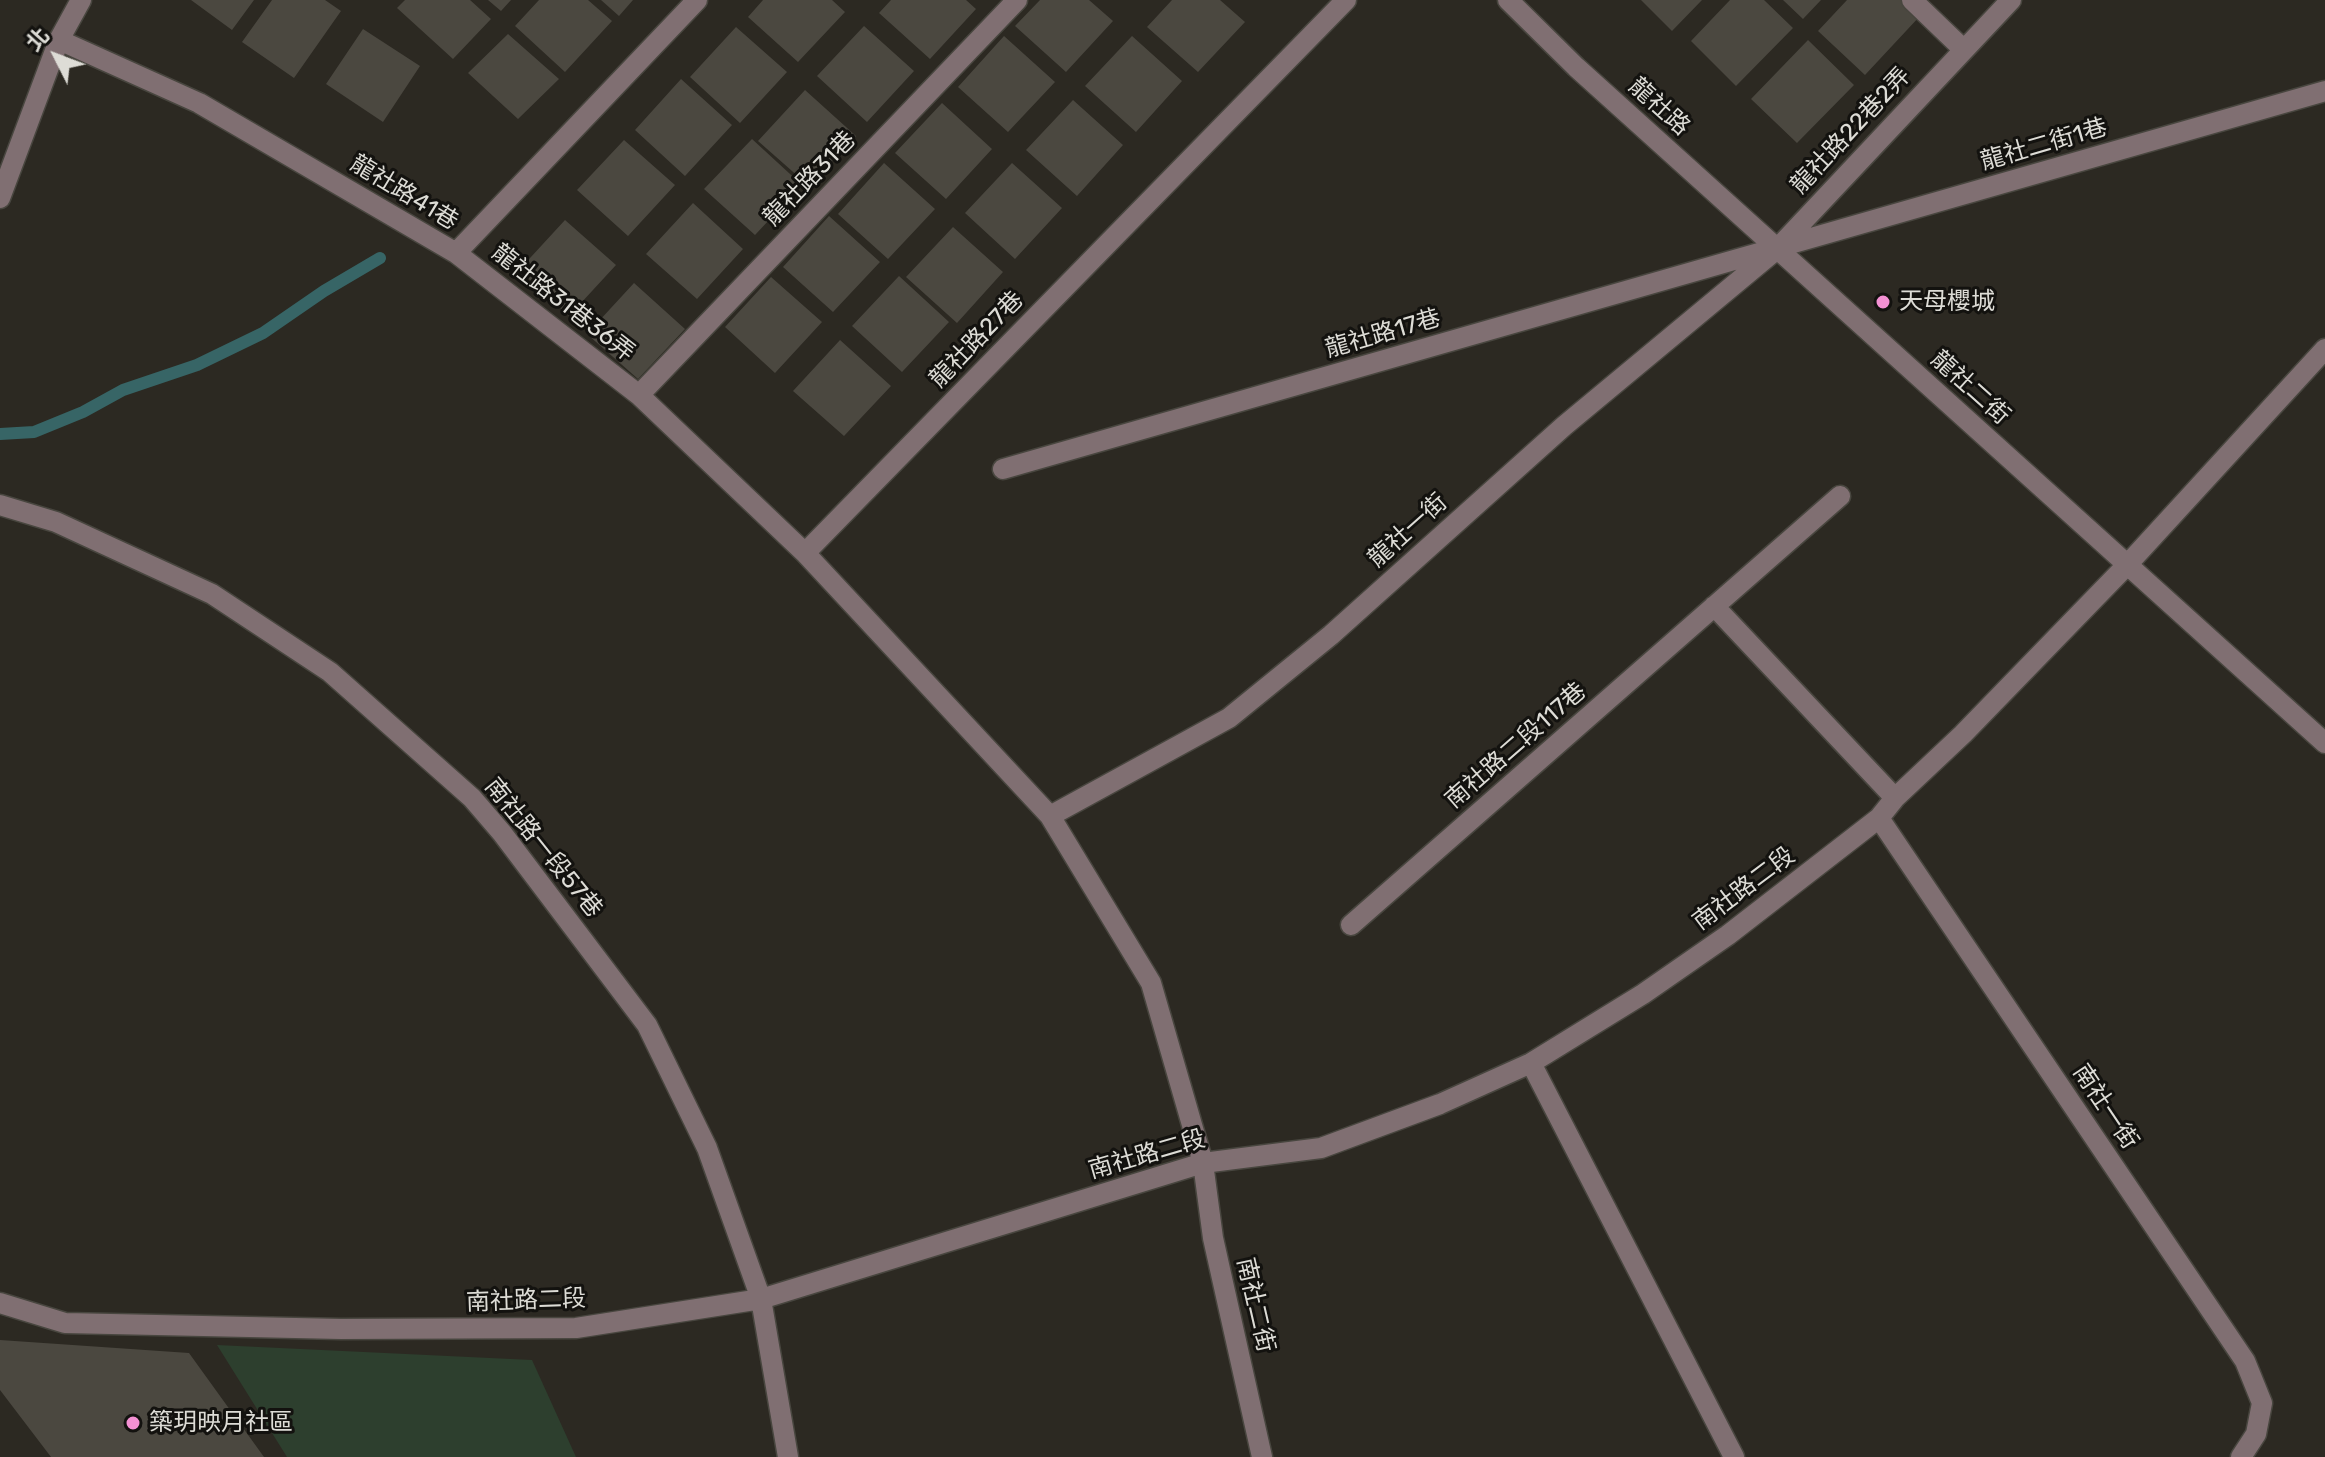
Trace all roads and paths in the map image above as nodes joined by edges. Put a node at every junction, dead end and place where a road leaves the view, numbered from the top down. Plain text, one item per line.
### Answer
1 (81, 0) edge
2 (697, 0) edge
3 (1017, 0) edge
4 (1346, 0) edge
5 (1508, 0) edge
6 (1912, 0) edge
7 (2011, 0) edge
8 (59, 40) junction
9 (1962, 48) junction
10 (2325, 91) edge
11 (0, 198) edge
12 (1777, 249) junction
13 (456, 253) junction
14 (2325, 349) edge
15 (639, 395) junction
16 (1003, 469) dead end
17 (1840, 496) dead end
18 (0, 505) edge
19 (805, 553) junction
20 (2127, 565) junction
21 (1714, 606) junction
22 (2325, 743) edge
23 (1895, 798) junction
24 (1050, 816) junction
25 (1879, 818) junction
26 (1351, 925) dead end
27 (1531, 1063) junction
28 (1203, 1163) junction
29 (761, 1299) junction
30 (0, 1303) edge
31 (2256, 1434) junction
32 (788, 1457) edge
33 (1262, 1457) edge
34 (1734, 1457) edge
35 (2241, 1457) edge
36 (2254, 1457) edge

1 - 8 street
2 - 13 street, 龍社路41巷
3 - 15 street, 龍社路31巷
4 - 19 street, 龍社路27巷
5 - 12 street, 龍社路
6 - 9 street
7 - 9 street, 龍社路22巷2弄
8 - 11 street
8 - 13 street, 龍社路41巷
9 - 12 street, 龍社路22巷2弄
10 - 12 street, 龍社二街1巷
12 - 16 street, 龍社路17巷
12 - 20 street, 龍社二街
12 - 24 street, 龍社一街
13 - 15 street, 龍社路31巷36弄
14 - 20 street
15 - 19 street
17 - 21 street, 南社路二段117巷
18 - 29 street, 南社路一段57巷
19 - 24 street, 南社二街
20 - 22 street, 龍社二街
20 - 23 street, 南社路二段
21 - 23 street
21 - 26 street, 南社路二段117巷
23 - 25 street, 南社路二段
24 - 28 street, 南社二街
25 - 27 street, 南社路二段
25 - 31 street, 南社一街
27 - 28 street, 南社路二段
27 - 34 street
28 - 29 street, 南社路二段
28 - 33 street, 南社二街
29 - 30 street, 南社路二段
29 - 32 street
31 - 35 street, 南社一街
31 - 36 street, 南社一街

